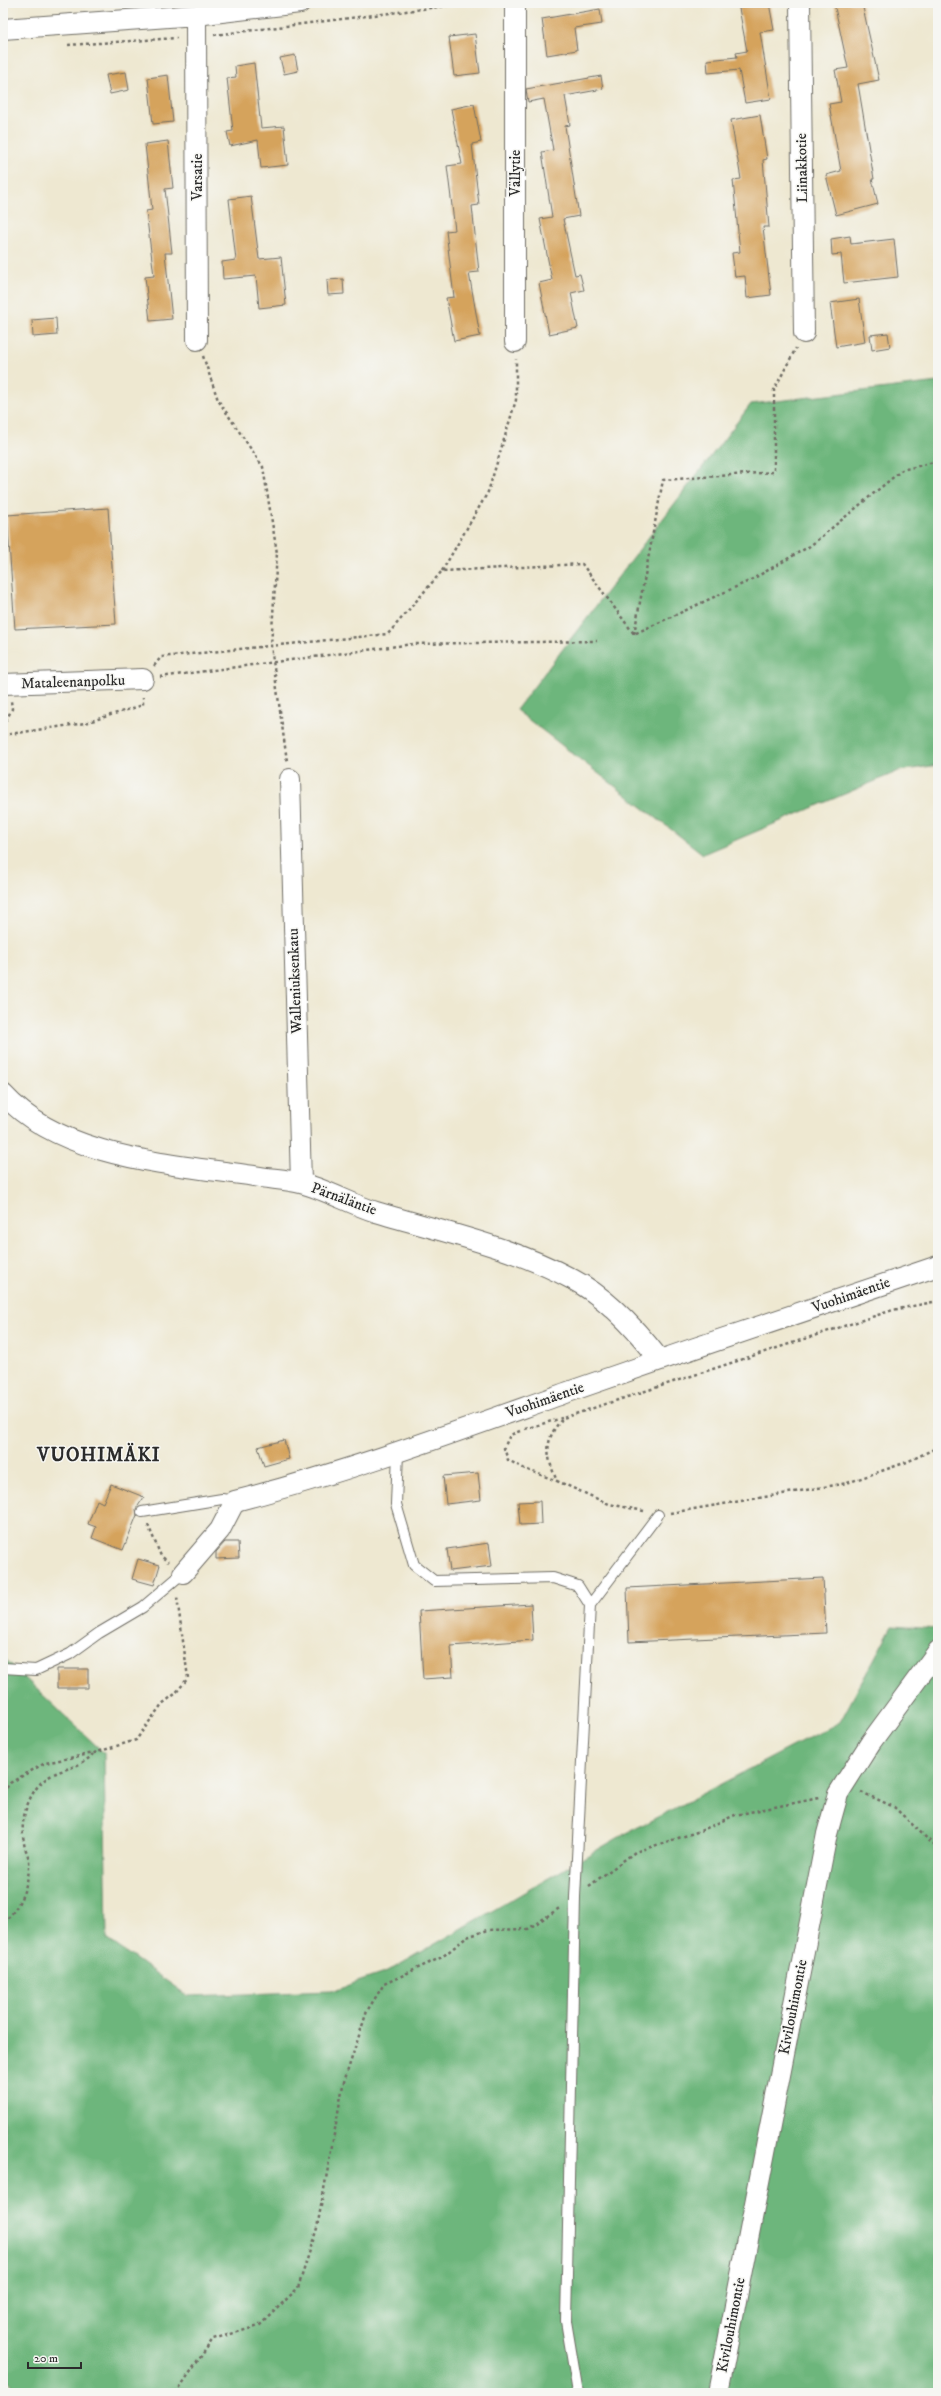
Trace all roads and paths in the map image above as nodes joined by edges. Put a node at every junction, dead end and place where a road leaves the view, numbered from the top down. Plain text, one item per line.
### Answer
1 (300, 3) edge
2 (515, 3) edge
3 (800, 3) edge
4 (196, 15) junction
5 (3, 29) edge
6 (804, 333) joint
7 (197, 340) joint
8 (515, 342) joint
9 (938, 461) edge
10 (442, 571) junction
11 (634, 634) junction
12 (597, 641) dead end
13 (271, 646) junction
14 (273, 662) junction
15 (143, 679) junction
16 (7, 691) edge
17 (3, 726) edge
18 (3, 735) edge
19 (290, 779) joint
20 (3, 1094) edge
21 (301, 1183) junction
22 (938, 1266) edge
23 (938, 1301) edge
24 (660, 1360) junction
25 (563, 1418) junction
26 (938, 1447) edge
27 (398, 1452) junction
28 (557, 1481) junction
29 (235, 1501) junction
30 (142, 1512) joint
31 (658, 1515) junction
32 (179, 1577) junction
33 (590, 1605) junction
34 (938, 1651) edge
35 (3, 1668) edge
36 (94, 1753) junction
37 (3, 1793) edge
38 (838, 1794) junction
39 (938, 1849) edge
40 (575, 1897) junction
41 (3, 1922) edge
42 (176, 2393) edge
43 (316, 2393) edge
44 (326, 2393) edge
45 (578, 2393) edge
46 (718, 2393) edge

1 - 4 street
2 - 8 street, Vällytie
3 - 6 street, Liinakkotie
4 - 5 street
4 - 7 street, Varsatie
6 - 11 path
7 - 13 path
8 - 10 path
9 - 11 path
10 - 11 path
10 - 13 path
12 - 14 path
13 - 14 path
13 - 15 path
14 - 15 path
14 - 19 path
15 - 16 street, Mataleenanpolku
15 - 18 path
16 - 17 path
19 - 21 street, Walleniuksenkatu
20 - 21 street, Pärnäläntie
21 - 24 street, Pärnäläntie
22 - 24 street, Vuohimäentie
23 - 25 path
24 - 27 street, Vuohimäentie
25 - 28 path
25 - 28 path
26 - 31 path
27 - 29 street, Vuohimäentie
27 - 33 lane
28 - 31 path
29 - 30 lane
29 - 32 street
30 - 32 path
31 - 33 lane
32 - 35 lane
32 - 36 path
33 - 40 lane
34 - 38 street, Kivilouhimontie
36 - 37 path
36 - 41 path
38 - 39 path
38 - 40 path
38 - 46 street, Kivilouhimontie
40 - 42 path
40 - 45 lane
43 - 44 path

